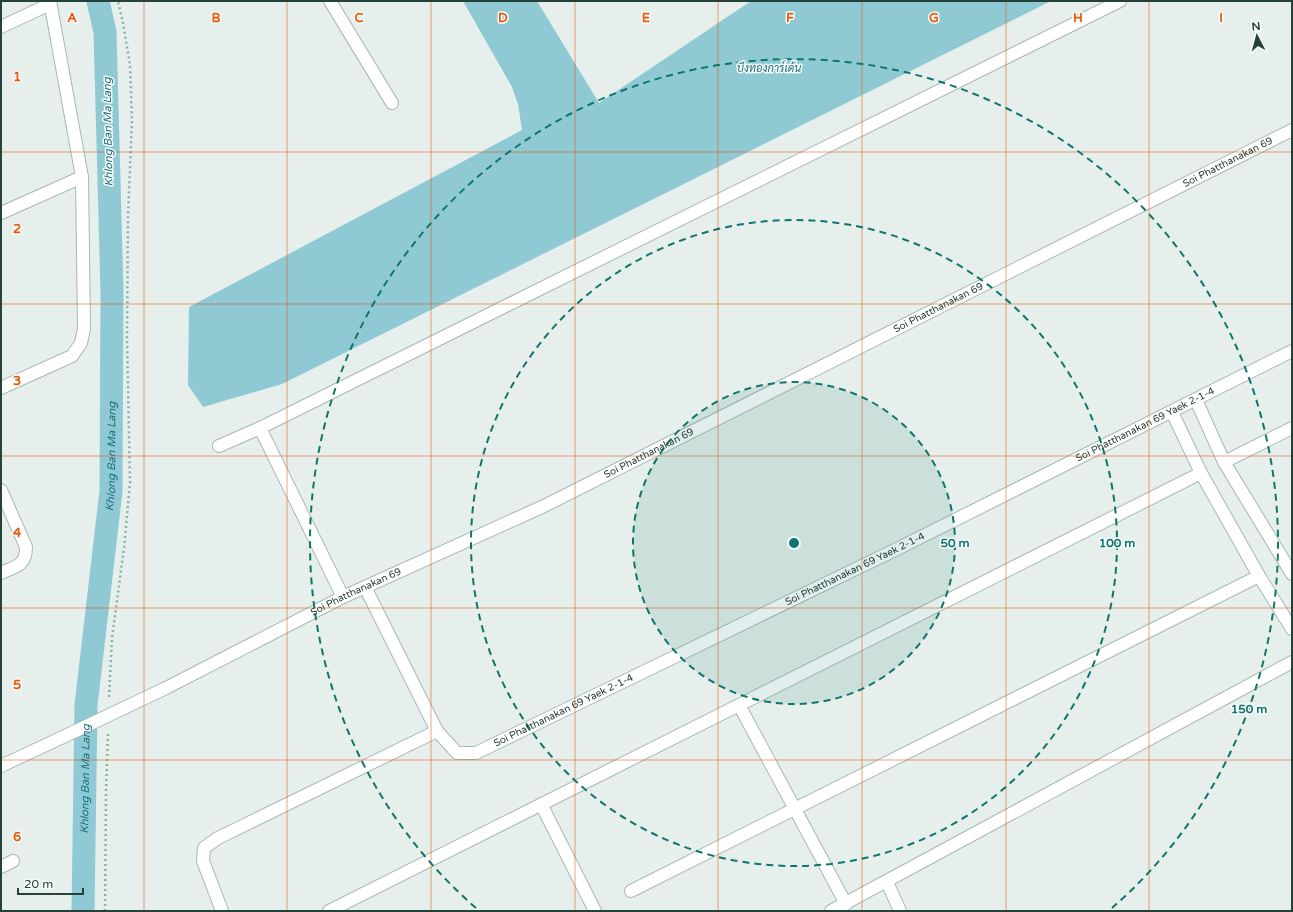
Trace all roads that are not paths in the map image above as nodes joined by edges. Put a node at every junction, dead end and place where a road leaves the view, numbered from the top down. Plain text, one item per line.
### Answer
1 (330, 1) edge
2 (1120, 1) edge
3 (50, 3) edge
4 (1, 27) edge
5 (392, 103) dead end
6 (1292, 130) edge
7 (82, 177) junction
8 (1, 213) edge
9 (1292, 351) edge
10 (1, 388) edge
11 (1196, 400) junction
12 (1172, 412) junction
13 (260, 428) junction
14 (1292, 428) edge
15 (219, 446) dead end
16 (1224, 462) junction
17 (1201, 474) junction
18 (1, 490) edge
19 (1290, 565) edge
20 (1, 573) edge
21 (1260, 576) junction
22 (365, 587) junction
23 (343, 598) junction
24 (1292, 629) edge
25 (1292, 662) edge
26 (739, 705) junction
27 (438, 731) junction
28 (1, 766) edge
29 (541, 804) junction
30 (795, 809) junction
31 (13, 861) dead end
32 (1, 867) edge
33 (887, 882) junction
34 (630, 891) dead end
35 (846, 904) junction
36 (222, 911) edge
37 (328, 911) edge
38 (595, 911) edge
39 (831, 911) edge
40 (900, 911) edge

1 - 5 street
2 - 13 street
3 - 4 street
3 - 7 street
6 - 22 street, Soi Phatthanakan 69
7 - 8 street
7 - 10 street
9 - 11 street, Soi Phatthanakan 69 Yaek 2-1-4
11 - 12 street, Soi Phatthanakan 69 Yaek 2-1-4
11 - 16 street
12 - 17 street
12 - 27 street, Soi Phatthanakan 69 Yaek 2-1-4
13 - 15 street
13 - 23 street
14 - 16 street
16 - 19 street
17 - 21 street
17 - 26 street
18 - 20 street
21 - 24 street
21 - 30 street
22 - 23 street, Soi Phatthanakan 69
22 - 27 street
23 - 28 street, Soi Phatthanakan 69, bridge
25 - 33 street
26 - 29 street
26 - 30 street
27 - 36 street
29 - 37 street
29 - 38 street
30 - 34 street
30 - 35 street
31 - 32 street
33 - 35 street
33 - 40 street
35 - 39 street

